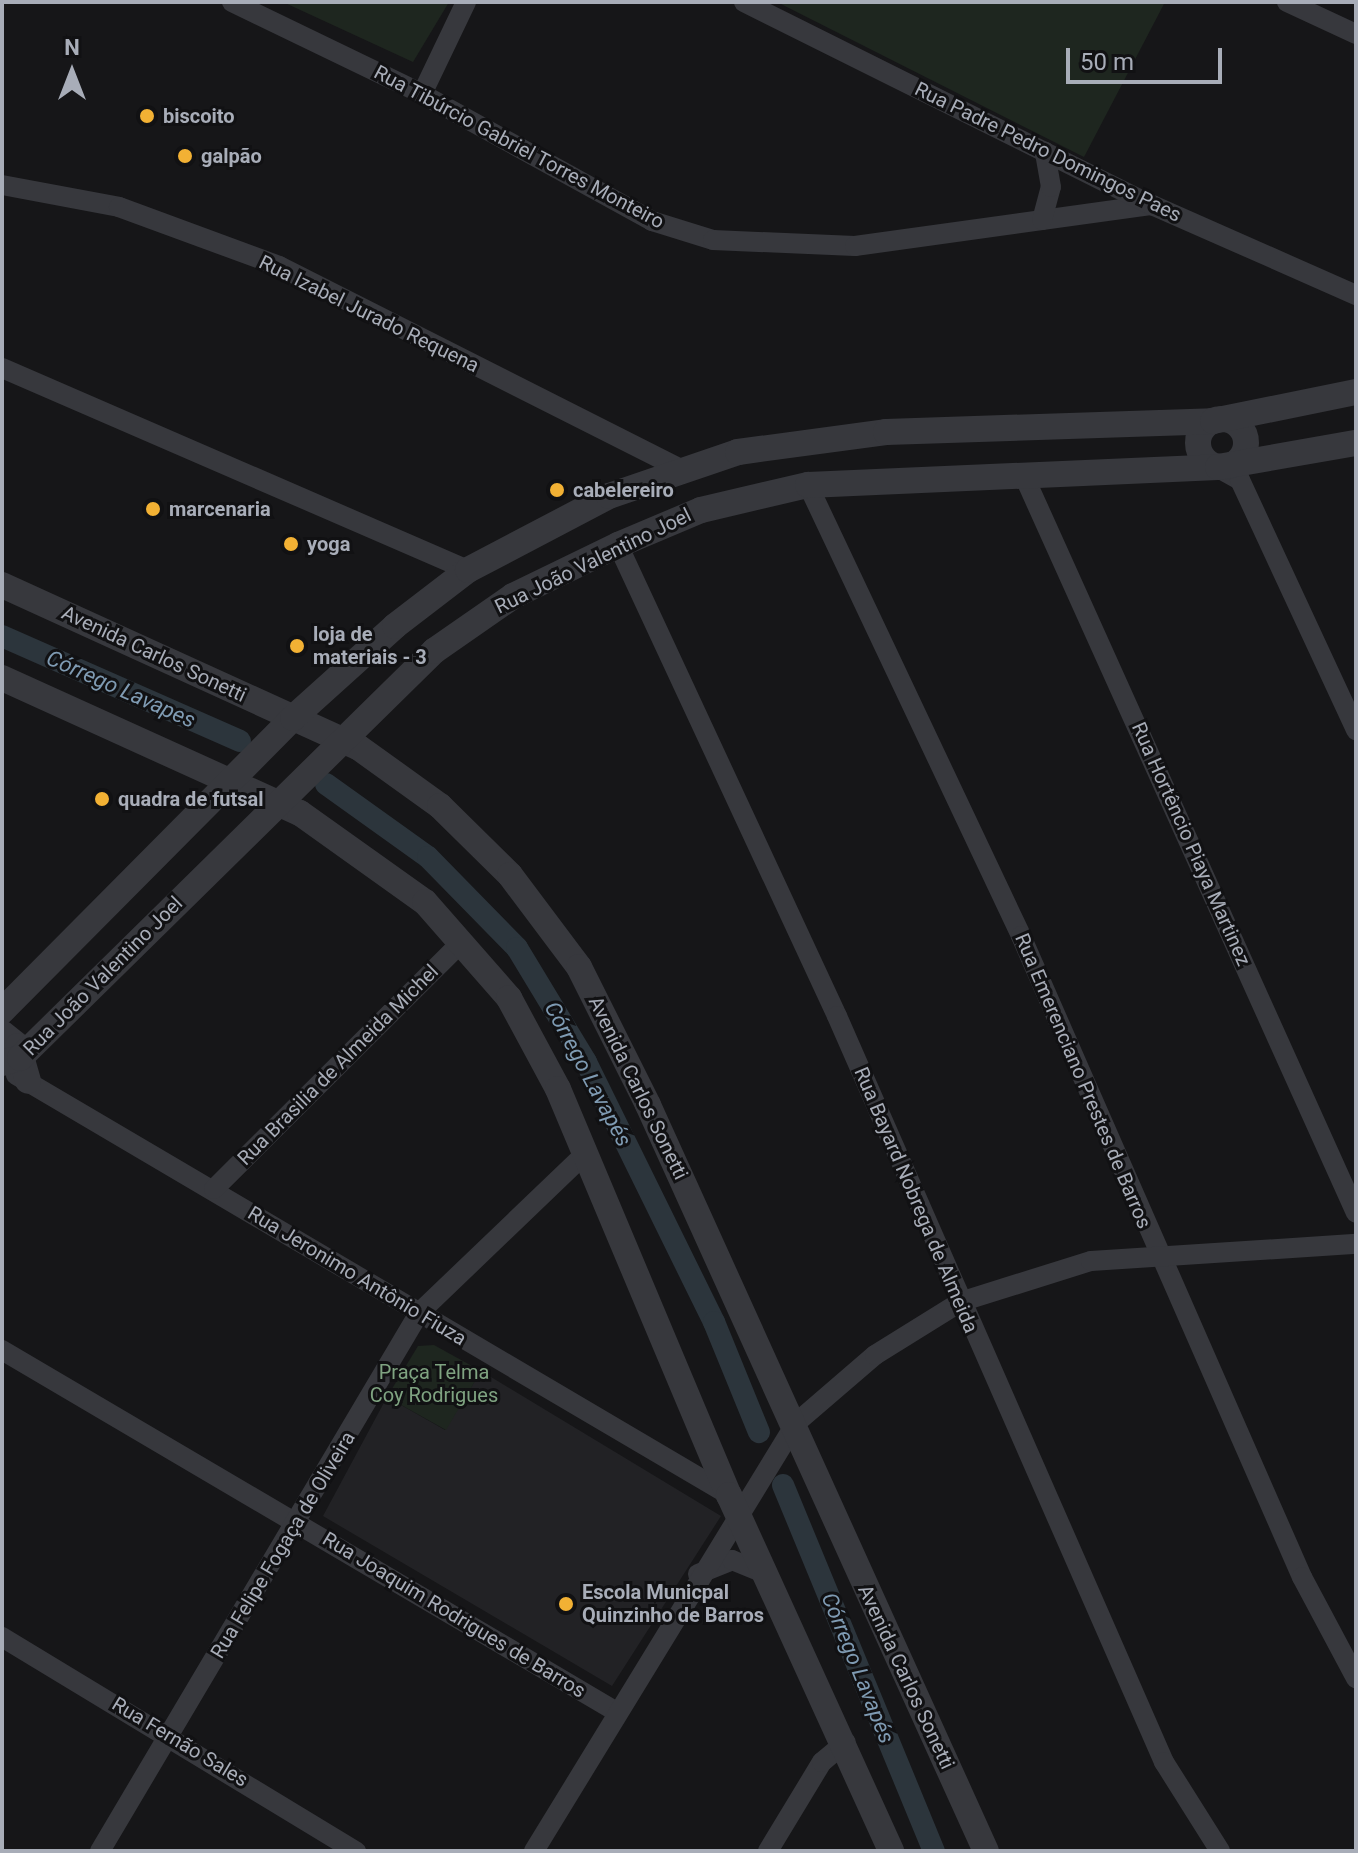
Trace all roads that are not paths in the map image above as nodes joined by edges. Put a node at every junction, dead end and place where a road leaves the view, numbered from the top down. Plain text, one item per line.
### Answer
1 (232, 2) edge
2 (466, 2) edge
3 (744, 2) edge
4 (1287, 2) edge
5 (1356, 34) edge
6 (422, 94) junction
7 (1045, 152) junction
8 (2, 185) edge
9 (1152, 205) junction
10 (1042, 220) junction
11 (1356, 295) edge
12 (2, 368) edge
13 (1356, 392) edge
14 (1219, 420) junction
15 (1356, 443) edge
16 (1231, 464) junction
17 (677, 467) junction
18 (1024, 476) junction
19 (808, 485) junction
20 (618, 545) junction
21 (468, 570) junction
22 (2, 585) edge
23 (2, 679) edge
24 (293, 718) junction
25 (1356, 730) edge
26 (342, 739) junction
27 (233, 784) junction
28 (278, 804) junction
29 (462, 942) junction
30 (2, 1011) edge
31 (2, 1033) edge
32 (14, 1067) edge
33 (586, 1153) junction
34 (214, 1189) junction
35 (1356, 1213) edge
36 (1356, 1244) edge
37 (1159, 1256) junction
38 (960, 1302) junction
39 (419, 1313) junction
40 (2, 1350) edge
41 (796, 1423) junction
42 (733, 1502) junction
43 (298, 1522) junction
44 (698, 1574) junction
45 (769, 1577) junction
46 (2, 1637) edge
47 (1356, 1678) edge
48 (615, 1711) junction
49 (171, 1734) junction
50 (846, 1742) junction
51 (100, 1851) edge
52 (356, 1851) edge
53 (534, 1851) edge
54 (768, 1851) edge
55 (891, 1851) edge
56 (986, 1851) edge
57 (1220, 1851) edge

1 - 6 street, Rua Tibúrcio Gabriel Torres Monteiro
2 - 6 street
3 - 7 street, Rua Padre Pedro Domingos Paes
4 - 5 street
6 - 10 street, Rua Tibúrcio Gabriel Torres Monteiro
7 - 9 street, Rua Padre Pedro Domingos Paes
7 - 10 street
8 - 17 street, Rua Izabel Jurado Requena
9 - 10 street, Rua Tibúrcio Gabriel Torres Monteiro
9 - 11 street, Rua Padre Pedro Domingos Paes
12 - 21 street
13 - 14 street
14 - 16 street
14 - 16 street
14 - 17 street
15 - 16 street, Rua João Valentino Joel
16 - 18 street, Rua João Valentino Joel
16 - 25 street
17 - 21 street
18 - 19 street, Rua João Valentino Joel
18 - 35 street, Rua Hortêncio Piaya Martinez
19 - 20 street, Rua João Valentino Joel
19 - 37 street, Rua Emerenciano Prestes de Barros
20 - 26 street, Rua João Valentino Joel
20 - 38 street, Rua Bayard Nobrega de Almeida
21 - 24 street
22 - 24 street, Avenida Carlos Sonetti
23 - 27 street
24 - 26 street, Avenida Carlos Sonetti
24 - 27 street
26 - 28 street, Rua João Valentino Joel
26 - 41 street, Avenida Carlos Sonetti
27 - 28 street
27 - 30 street
28 - 29 street
28 - 32 street, Rua João Valentino Joel
29 - 33 street
29 - 34 street, Rua Brasilia de Almeida Michel
31 - 32 street, Rua Jeronimo Antônio Fiuza
32 - 34 street, Rua Jeronimo Antônio Fiuza
33 - 39 street, Rua Felipe Fogaça de Oliveira
33 - 42 street
34 - 39 street, Rua Jeronimo Antônio Fiuza
36 - 37 street
37 - 38 street
37 - 47 street, Rua Emerenciano Prestes de Barros
38 - 41 street
38 - 57 street, Rua Bayard Nobrega de Almeida
39 - 42 street, Rua Jeronimo Antônio Fiuza
39 - 43 street, Rua Felipe Fogaça de Oliveira
40 - 43 street, Rua Joaquim Rodrigues de Barros
41 - 42 street
41 - 56 street, Avenida Carlos Sonetti
42 - 44 street
42 - 45 street
43 - 48 street, Rua Joaquim Rodrigues de Barros
43 - 49 street, Rua Felipe Fogaça de Oliveira
44 - 45 street
44 - 48 street
45 - 50 street
46 - 49 street, Rua Fernão Sales
48 - 53 street
49 - 51 street, Rua Felipe Fogaça de Oliveira
49 - 52 street, Rua Fernão Sales
50 - 54 street
50 - 55 street

